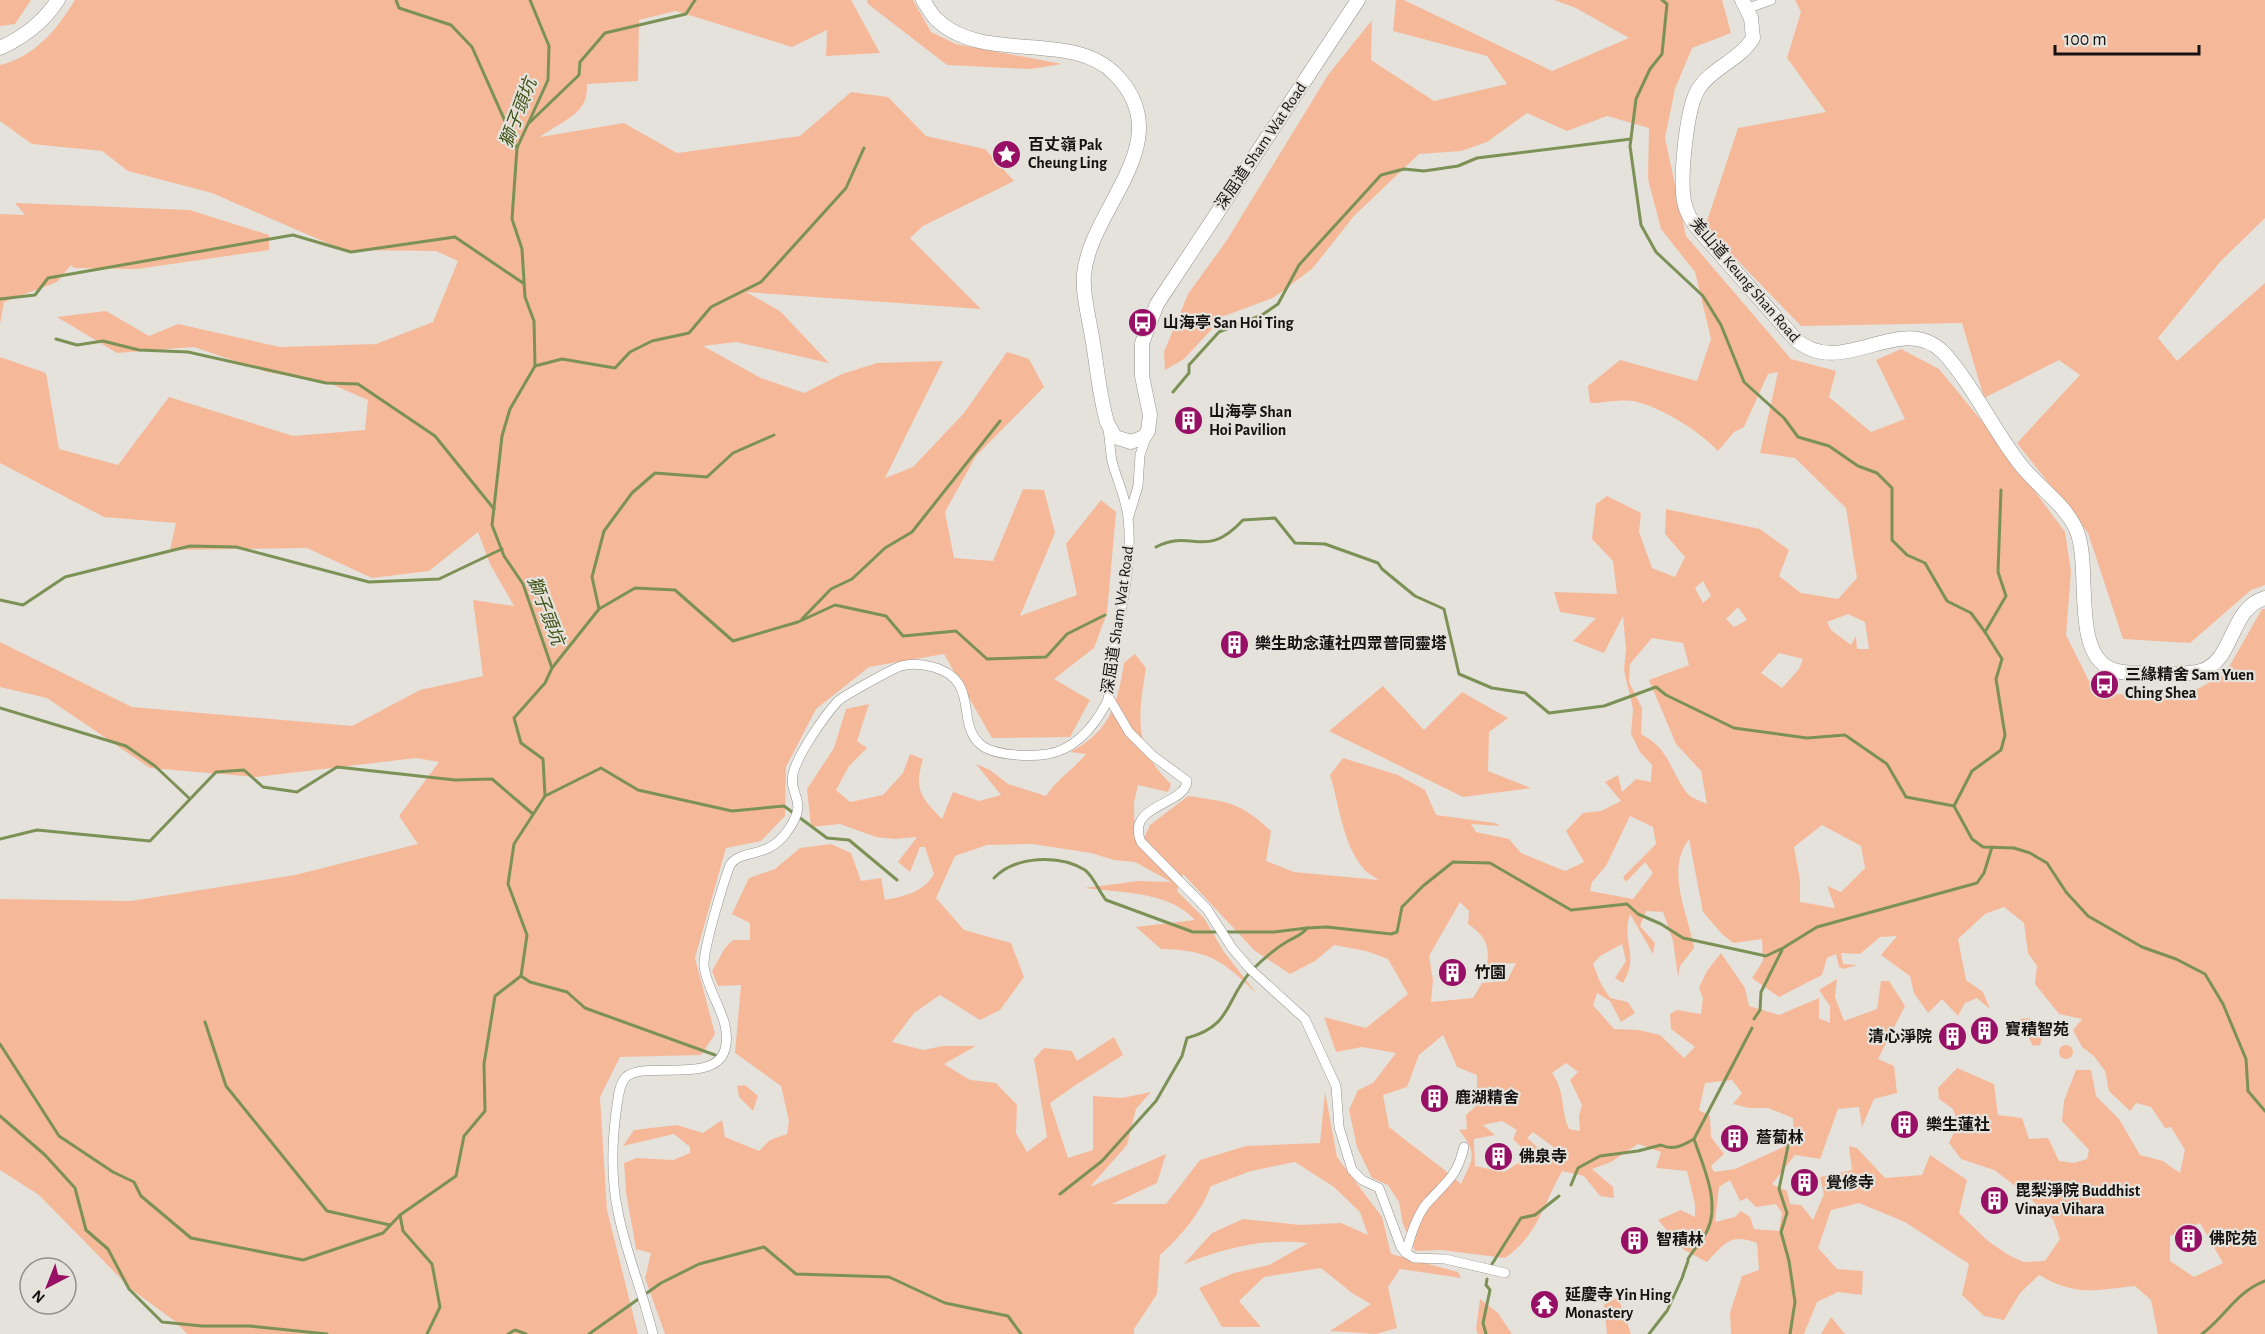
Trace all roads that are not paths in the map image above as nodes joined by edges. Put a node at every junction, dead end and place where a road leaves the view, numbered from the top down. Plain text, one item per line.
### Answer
1 (58, 0) edge
2 (923, 0) edge
3 (1358, 0) edge
4 (1771, 0) edge
5 (1744, 4) edge
6 (0, 48) edge
7 (1107, 422) junction
8 (1148, 431) junction
9 (1128, 519) junction
10 (2265, 598) edge
11 (1109, 698) junction
12 (1464, 1147) dead end
13 (1406, 1253) junction
14 (1505, 1273) dead end
15 (653, 1334) edge

1 - 6 main road
2 - 7 main road
3 - 8 main road, 深屈道 Sham Wat Road
4 - 5 street
5 - 10 main road, 羗山道 Keung Shan Road
7 - 8 main road
7 - 9 street, 深屈道 Sham Wat Road
8 - 9 street, 深屈道 Sham Wat Road
9 - 11 street, 深屈道 Sham Wat Road
11 - 13 street
11 - 15 street, 深屈道 Sham Wat Road
12 - 13 street
13 - 14 street

